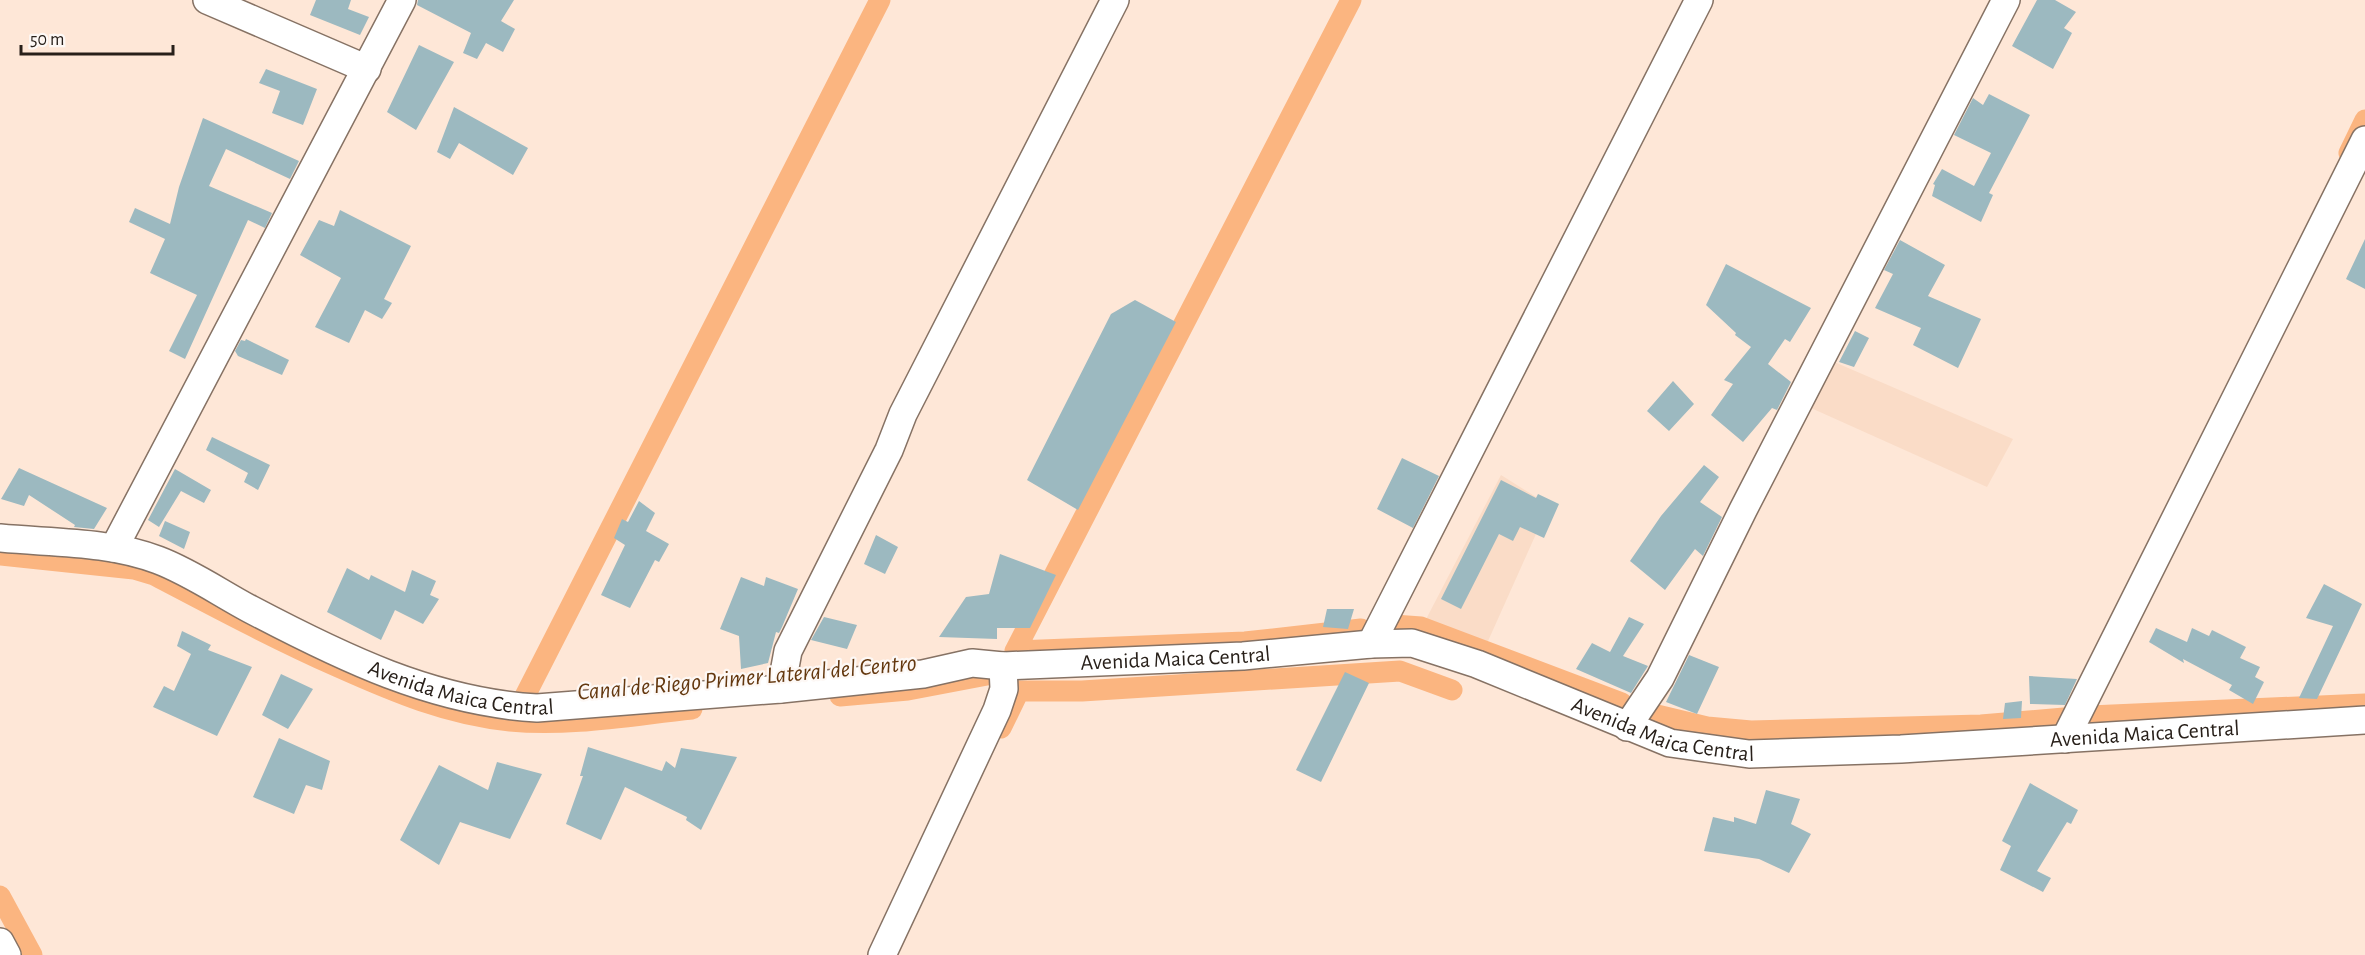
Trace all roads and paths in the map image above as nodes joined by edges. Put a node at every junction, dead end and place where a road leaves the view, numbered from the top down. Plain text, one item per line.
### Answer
1 (207, 0) edge
2 (402, 0) edge
3 (1115, 0) edge
4 (1699, 0) edge
5 (2006, 0) edge
6 (367, 69) junction
7 (2365, 140) edge
8 (0, 537) edge
9 (114, 548) junction
10 (1371, 644) junction
11 (1003, 666) junction
12 (781, 689) junction
13 (2365, 720) edge
14 (1627, 727) junction
15 (2065, 739) junction
16 (0, 942) edge
17 (7, 955) edge
18 (882, 955) edge

1 - 6 street
2 - 6 street
3 - 12 street
4 - 10 street
5 - 14 street
6 - 9 street
7 - 15 street
8 - 9 street, Avenida Maica Central
9 - 12 street, Avenida Maica Central
10 - 11 street, Avenida Maica Central
10 - 14 street, Avenida Maica Central
11 - 12 street, Avenida Maica Central
11 - 18 street
13 - 15 street, Avenida Maica Central
14 - 15 street, Avenida Maica Central
16 - 17 street

